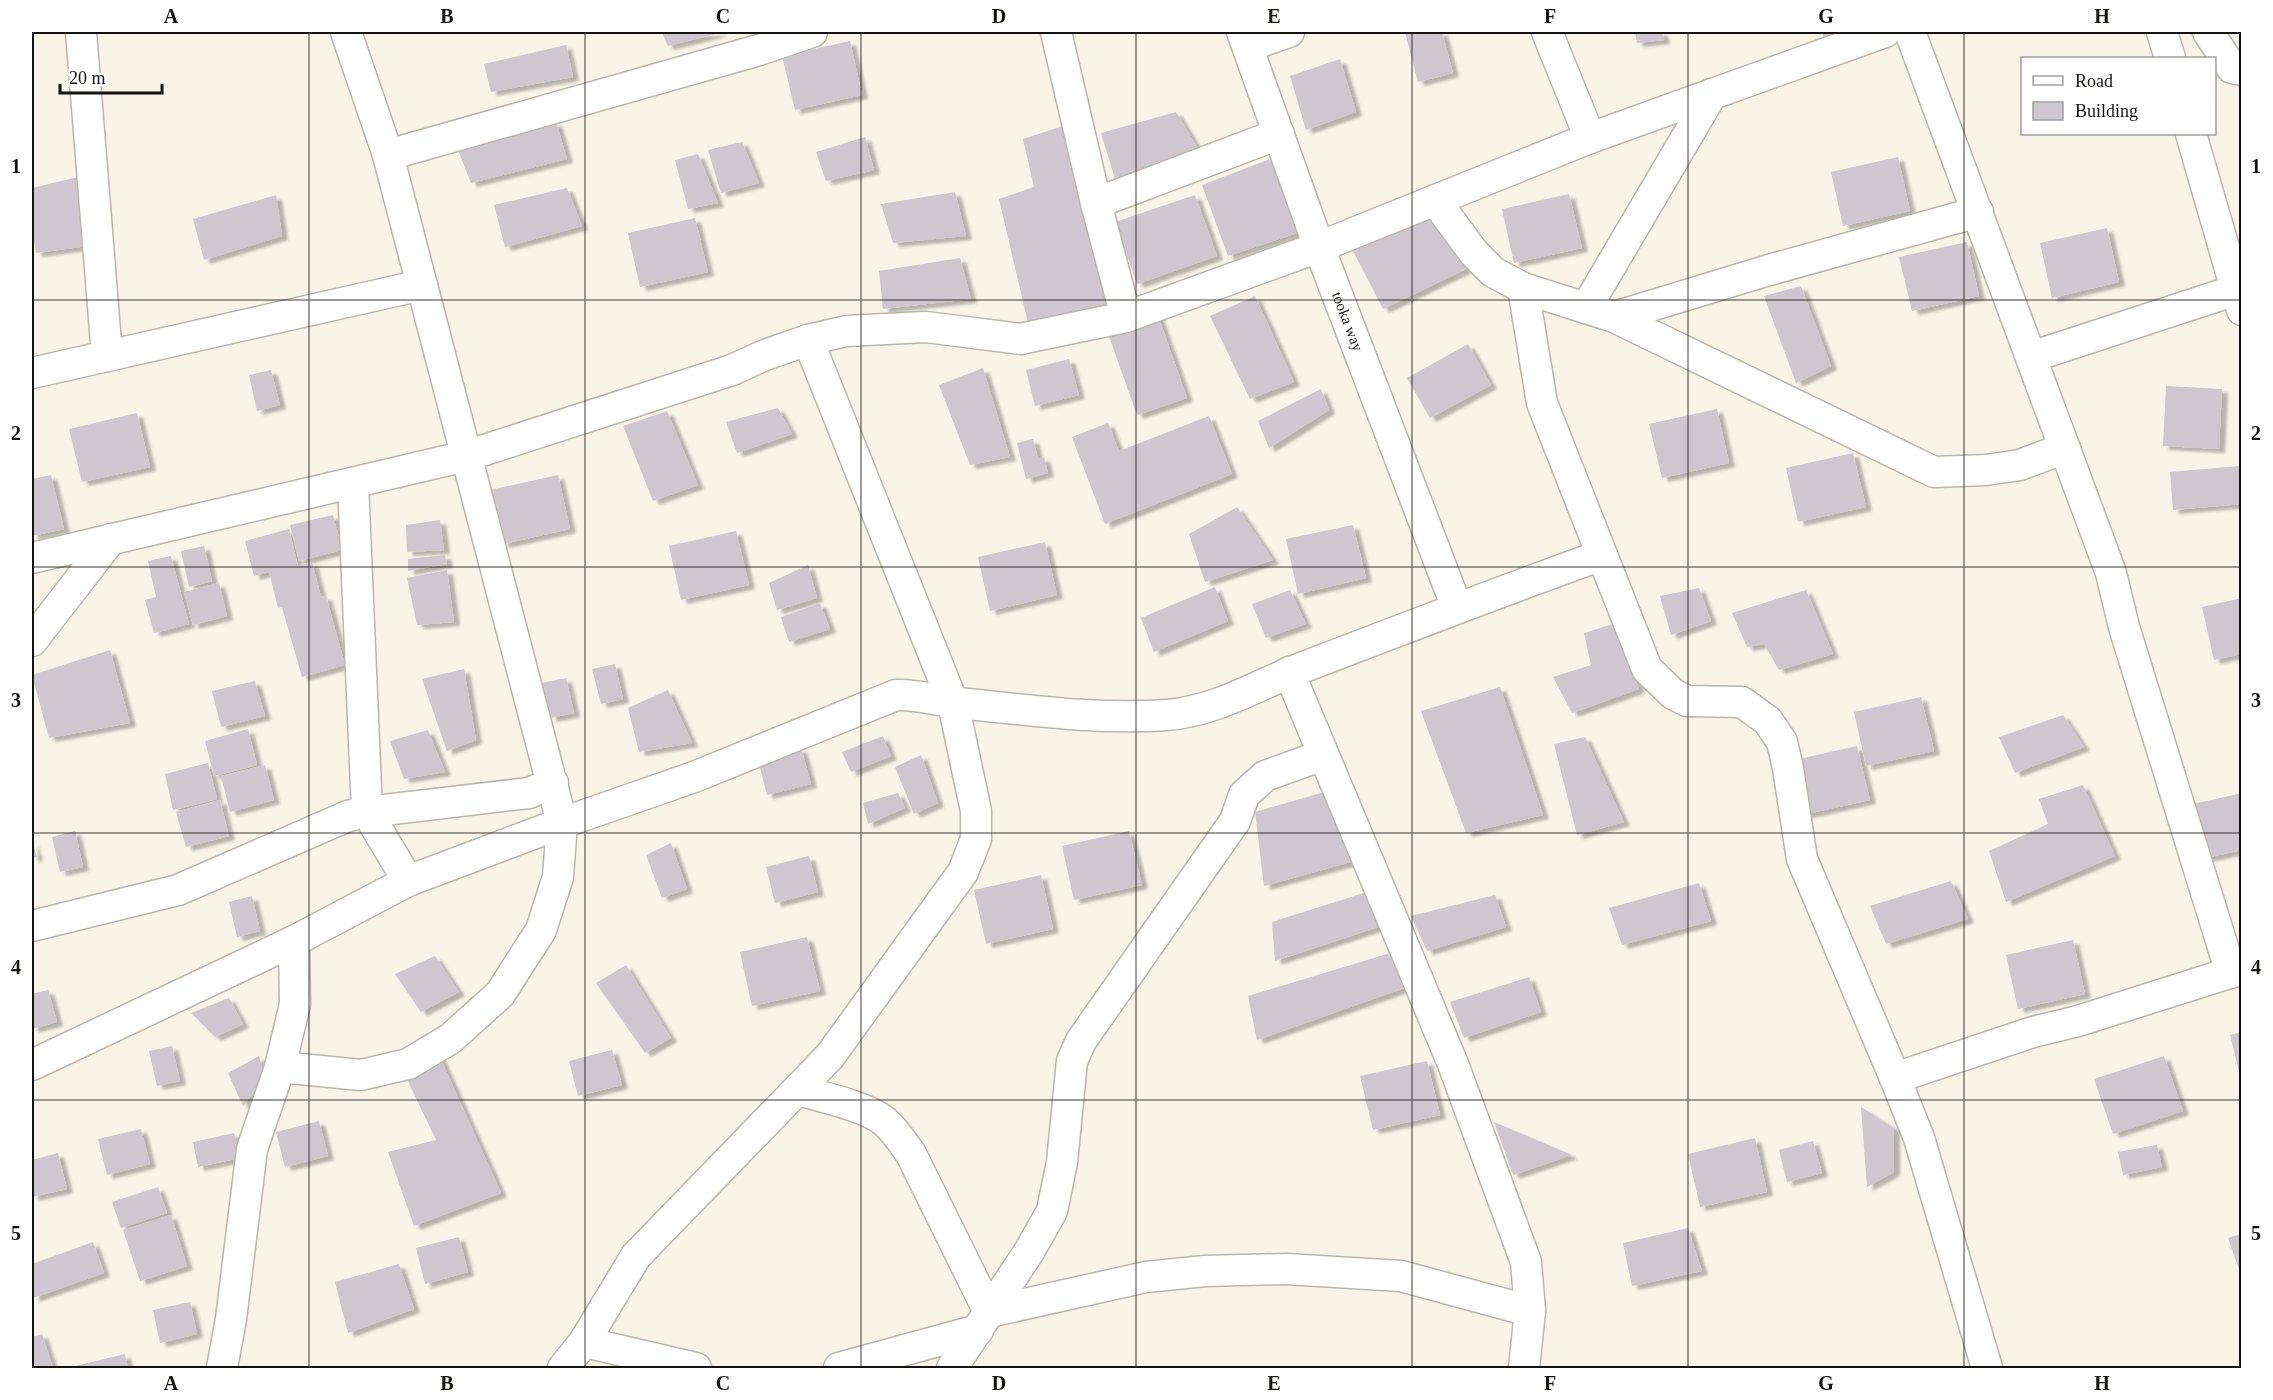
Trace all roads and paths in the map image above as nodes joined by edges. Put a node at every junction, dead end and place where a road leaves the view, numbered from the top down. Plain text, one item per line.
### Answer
1 (81, 32) edge
2 (349, 32) edge
3 (812, 32) edge
4 (1056, 32) edge
5 (1289, 32) edge
6 (1547, 32) edge
7 (1885, 32) edge
8 (1910, 32) edge
9 (2162, 32) edge
10 (2208, 32) edge
11 (1245, 39) edge
12 (2170, 57) edge
13 (2241, 70) edge
14 (1712, 94) junction
15 (1279, 134) junction
16 (2192, 135) edge
17 (1590, 138) junction
18 (388, 155) junction
19 (1435, 200) junction
20 (1096, 203) junction
21 (1978, 212) junction
22 (1319, 247) junction
23 (422, 285) junction
24 (1523, 288) junction
25 (2239, 300) edge
26 (1586, 308) junction
27 (1126, 317) junction
28 (1614, 317) junction
29 (808, 340) junction
30 (107, 356) junction
31 (2031, 357) junction
32 (32, 373) edge
33 (2065, 448) junction
34 (466, 456) junction
35 (353, 483) junction
36 (111, 539) junction
37 (1602, 555) junction
38 (32, 558) edge
39 (1457, 608) junction
40 (32, 641) edge
41 (1289, 672) junction
42 (953, 703) junction
43 (1323, 755) junction
44 (553, 783) junction
45 (367, 812) junction
46 (562, 823) junction
47 (408, 881) junction
48 (32, 926) edge
49 (294, 940) junction
50 (2236, 971) edge
51 (32, 1065) edge
52 (280, 1066) junction
53 (1895, 1078) junction
54 (798, 1090) junction
55 (1530, 1311) junction
56 (983, 1321) junction
57 (584, 1342) junction
58 (222, 1368) edge
59 (563, 1368) edge
60 (696, 1368) edge
61 (839, 1368) edge
62 (952, 1368) edge
63 (1524, 1368) edge
64 (1987, 1368) edge

1 - 30 street
2 - 18 street
3 - 18 street
4 - 20 street
5 - 11 street
6 - 17 street
7 - 14 street
8 - 21 street
9 - 12 street
10 - 13 street
11 - 15 street, tooka way
14 - 17 street
14 - 26 street
15 - 20 street
15 - 22 street, tooka way
16 - 25 street
17 - 19 street
18 - 23 street
19 - 22 street
19 - 24 street
20 - 27 street
21 - 28 street
21 - 31 street
22 - 27 street
22 - 39 street, tooka way
23 - 30 street
23 - 34 street
24 - 26 street
24 - 37 street
25 - 31 street
26 - 28 street
27 - 29 street
28 - 33 street
29 - 34 street
29 - 42 street
30 - 32 street
31 - 33 street
33 - 50 street
34 - 35 street
34 - 44 street
35 - 36 street
35 - 45 street
36 - 38 street
36 - 40 street
37 - 39 street
37 - 53 street
39 - 41 street
41 - 42 street
41 - 43 street
42 - 46 street
42 - 54 street
43 - 55 street
43 - 56 street
44 - 45 street
44 - 46 street
45 - 47 street
45 - 48 street
46 - 47 street
46 - 52 street
47 - 49 street
49 - 51 street
49 - 52 street
50 - 53 street
52 - 58 street
53 - 64 street
54 - 56 street
54 - 57 street
55 - 56 street
55 - 63 street
56 - 61 street
56 - 62 street
57 - 59 street
57 - 60 street

